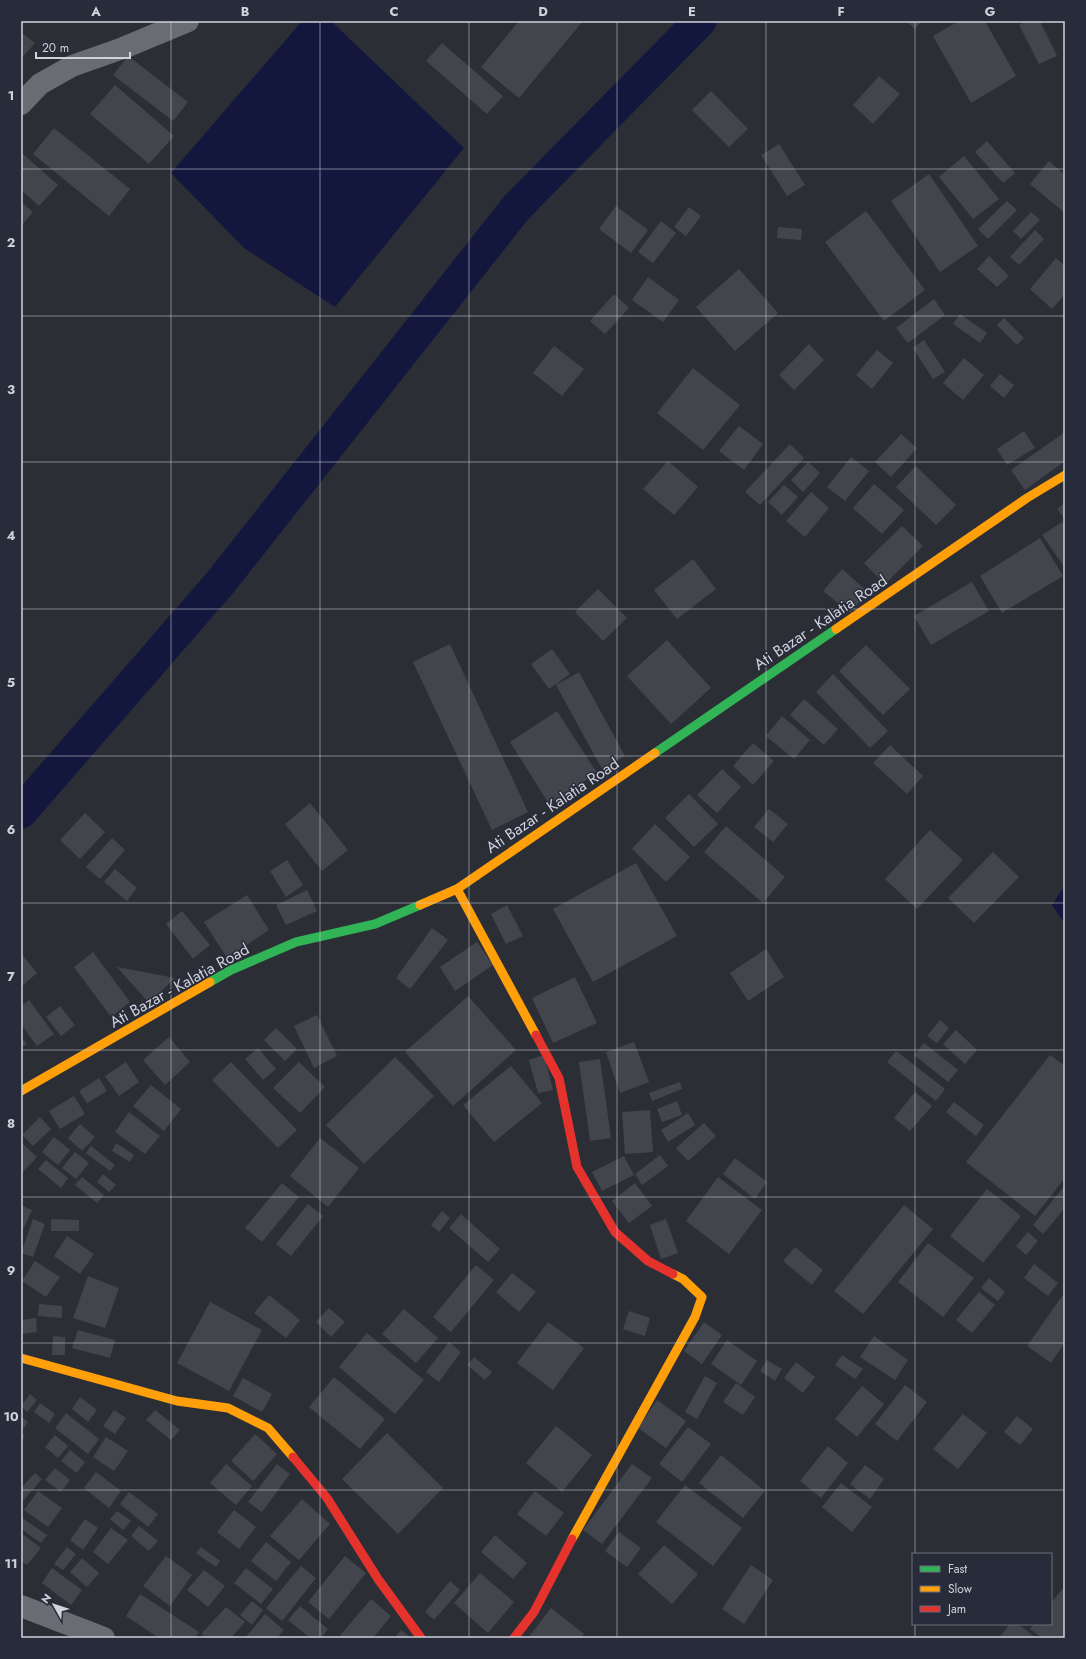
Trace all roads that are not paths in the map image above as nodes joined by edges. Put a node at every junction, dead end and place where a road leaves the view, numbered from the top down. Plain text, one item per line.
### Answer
1 (188, 21) edge
2 (21, 104) edge
3 (1065, 475) edge
4 (457, 888) junction
5 (21, 1091) edge
6 (21, 1358) edge
7 (21, 1606) edge
8 (104, 1638) edge
9 (421, 1638) edge
10 (514, 1638) edge

1 - 2 street
3 - 4 main road, Ati Bazar - Kalatia Road
4 - 5 main road, Ati Bazar - Kalatia Road
4 - 10 main road
6 - 9 main road
7 - 8 street

